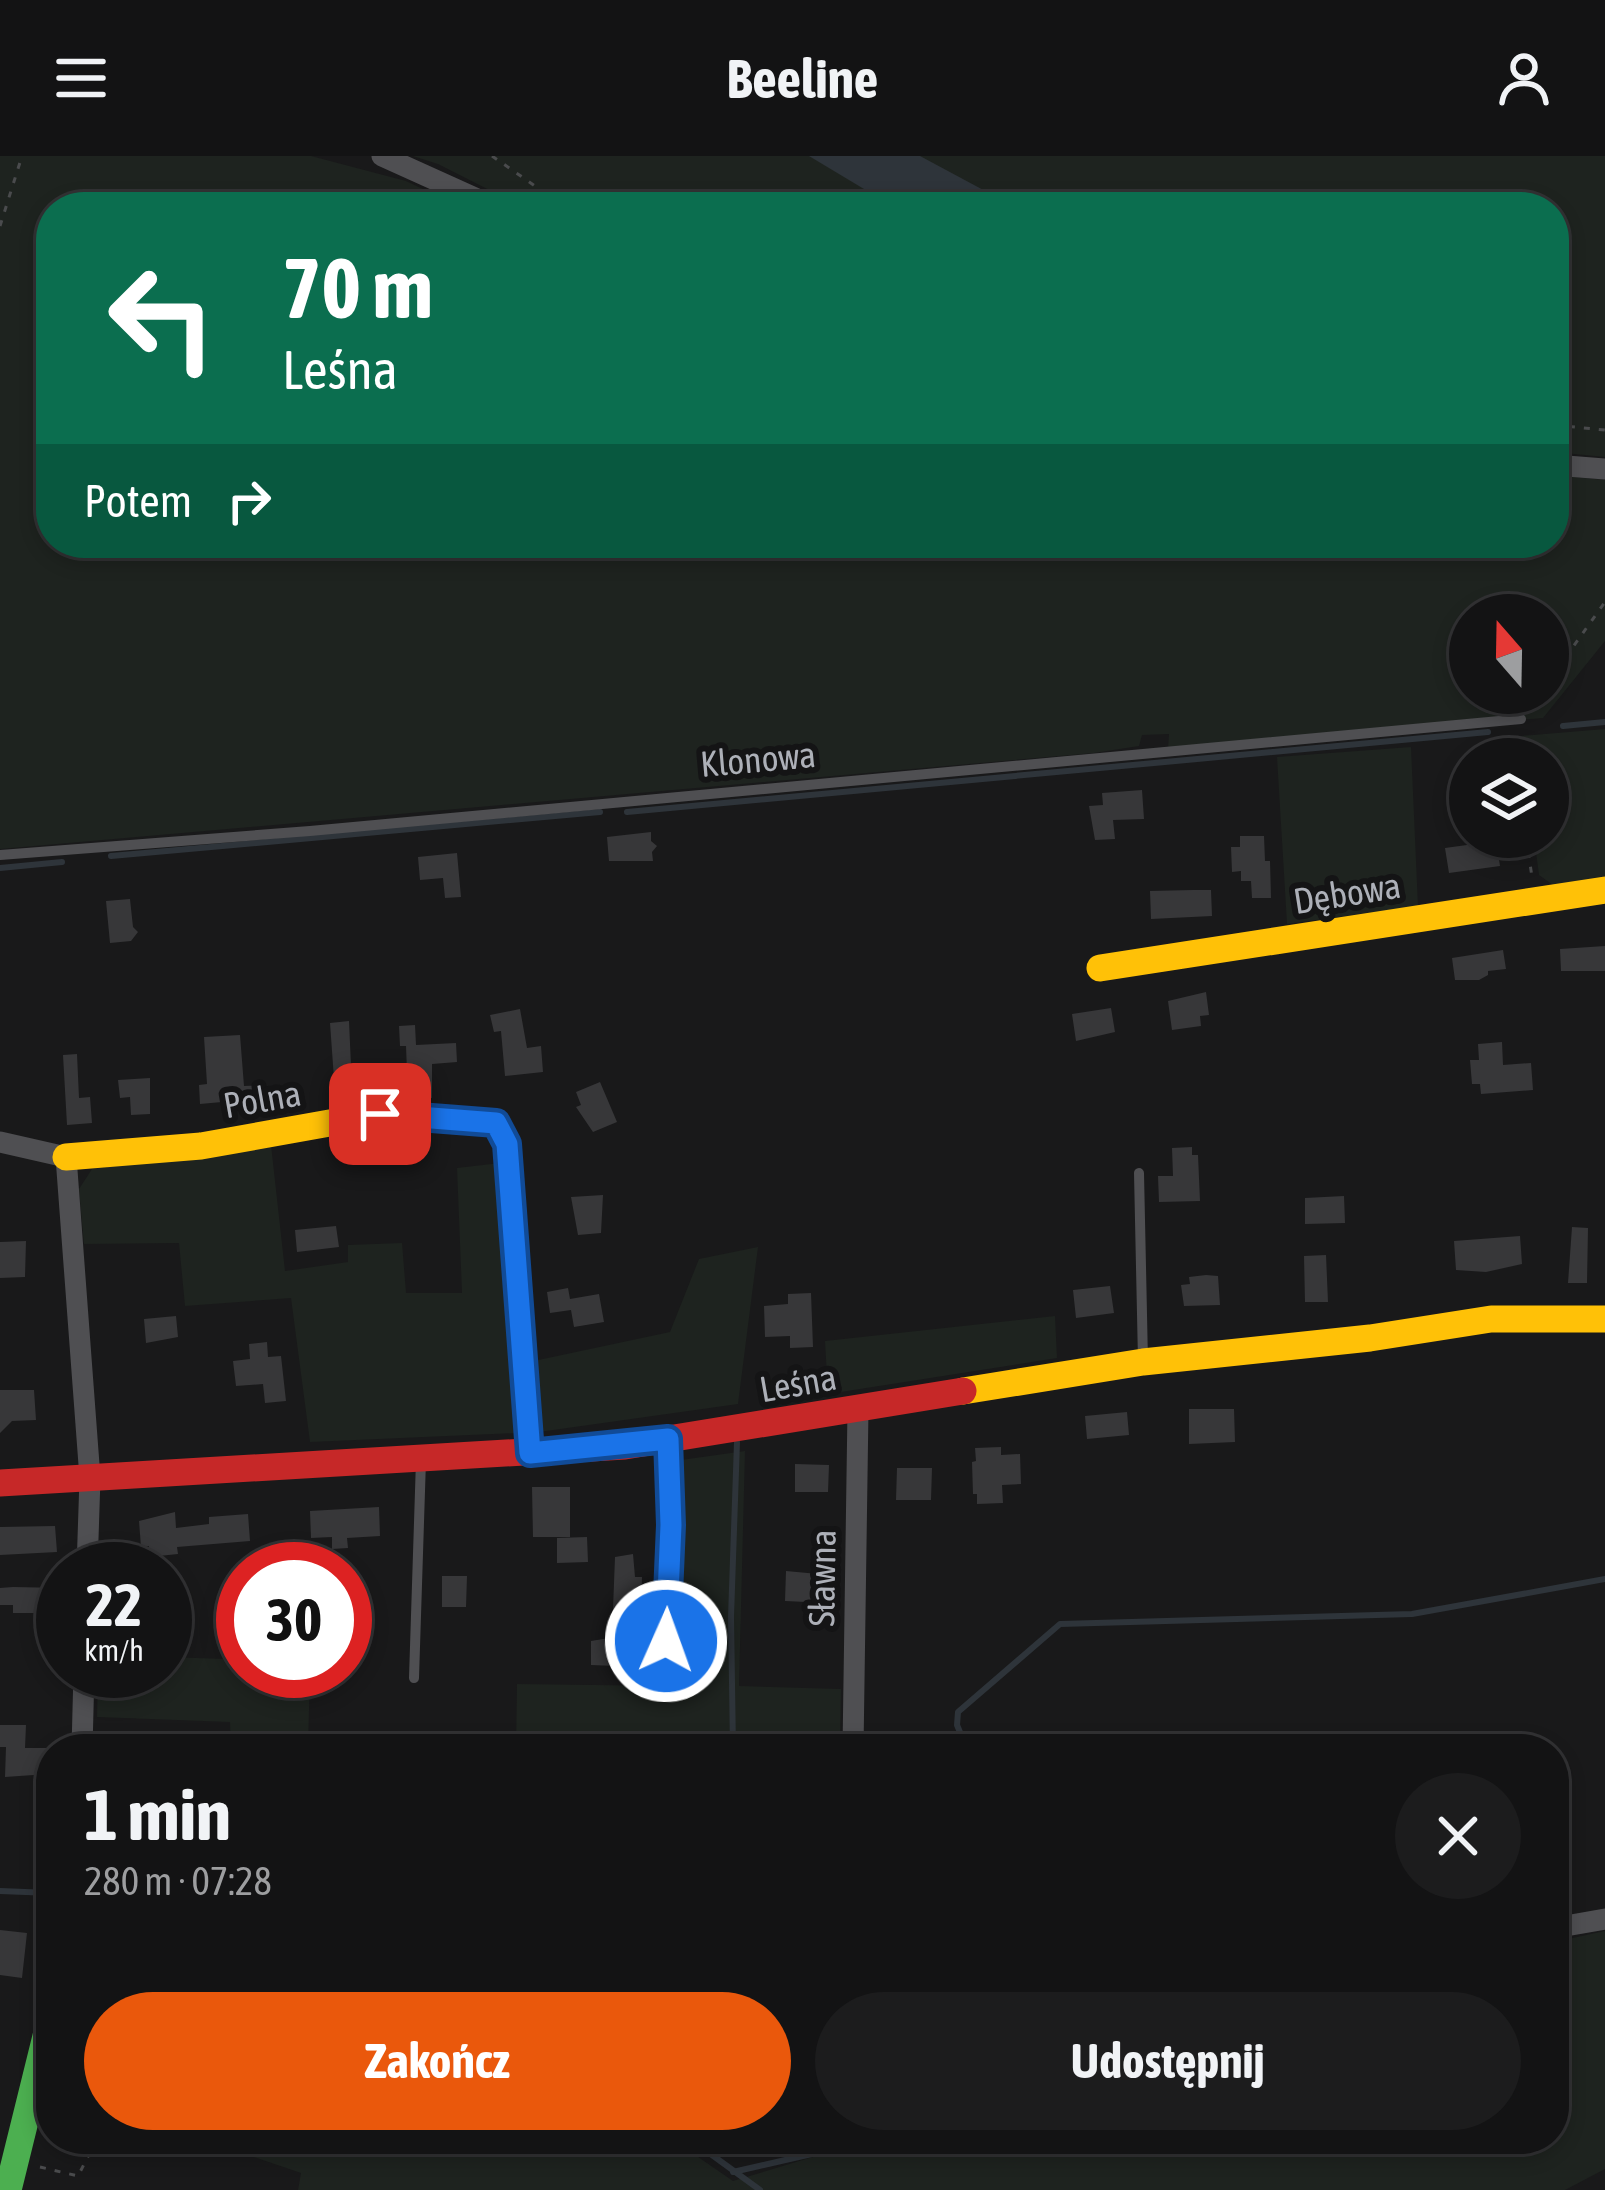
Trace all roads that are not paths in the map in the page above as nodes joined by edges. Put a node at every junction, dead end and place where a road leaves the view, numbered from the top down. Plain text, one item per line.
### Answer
1 (382, 156) edge
2 (461, 192) edge
3 (1569, 466) edge
4 (1605, 469) edge
5 (1521, 719) dead end
6 (0, 855) edge
7 (1605, 890) edge
8 (1100, 968) dead end
9 (0, 1142) edge
10 (66, 1157) junction
11 (1139, 1173) dead end
12 (1605, 1319) edge
13 (1143, 1362) junction
14 (857, 1409) junction
15 (668, 1439) junction
16 (530, 1453) junction
17 (421, 1459) junction
18 (90, 1478) junction
19 (0, 1483) edge
20 (89, 1542) edge
21 (414, 1678) dead end
22 (664, 1679) dead end
23 (83, 1698) edge
24 (82, 1734) edge
25 (853, 1734) edge
26 (1605, 1919) edge
27 (1569, 1925) edge
28 (36, 2076) edge
29 (8, 2190) edge

1 - 2 street
3 - 4 street
5 - 6 lane, Klonowa
7 - 8 street, Dębowa
9 - 10 street, Polna
10 - 16 street, Polna
10 - 18 street
11 - 13 lane
12 - 13 street, Leśna
13 - 14 street, Leśna
14 - 15 street, Leśna
14 - 25 street, Sławna
15 - 16 street, Leśna
15 - 22 street
16 - 17 street, Leśna
17 - 18 street, Leśna
17 - 21 lane
18 - 19 street, Leśna
18 - 20 street
23 - 24 street
26 - 27 street
28 - 29 street

